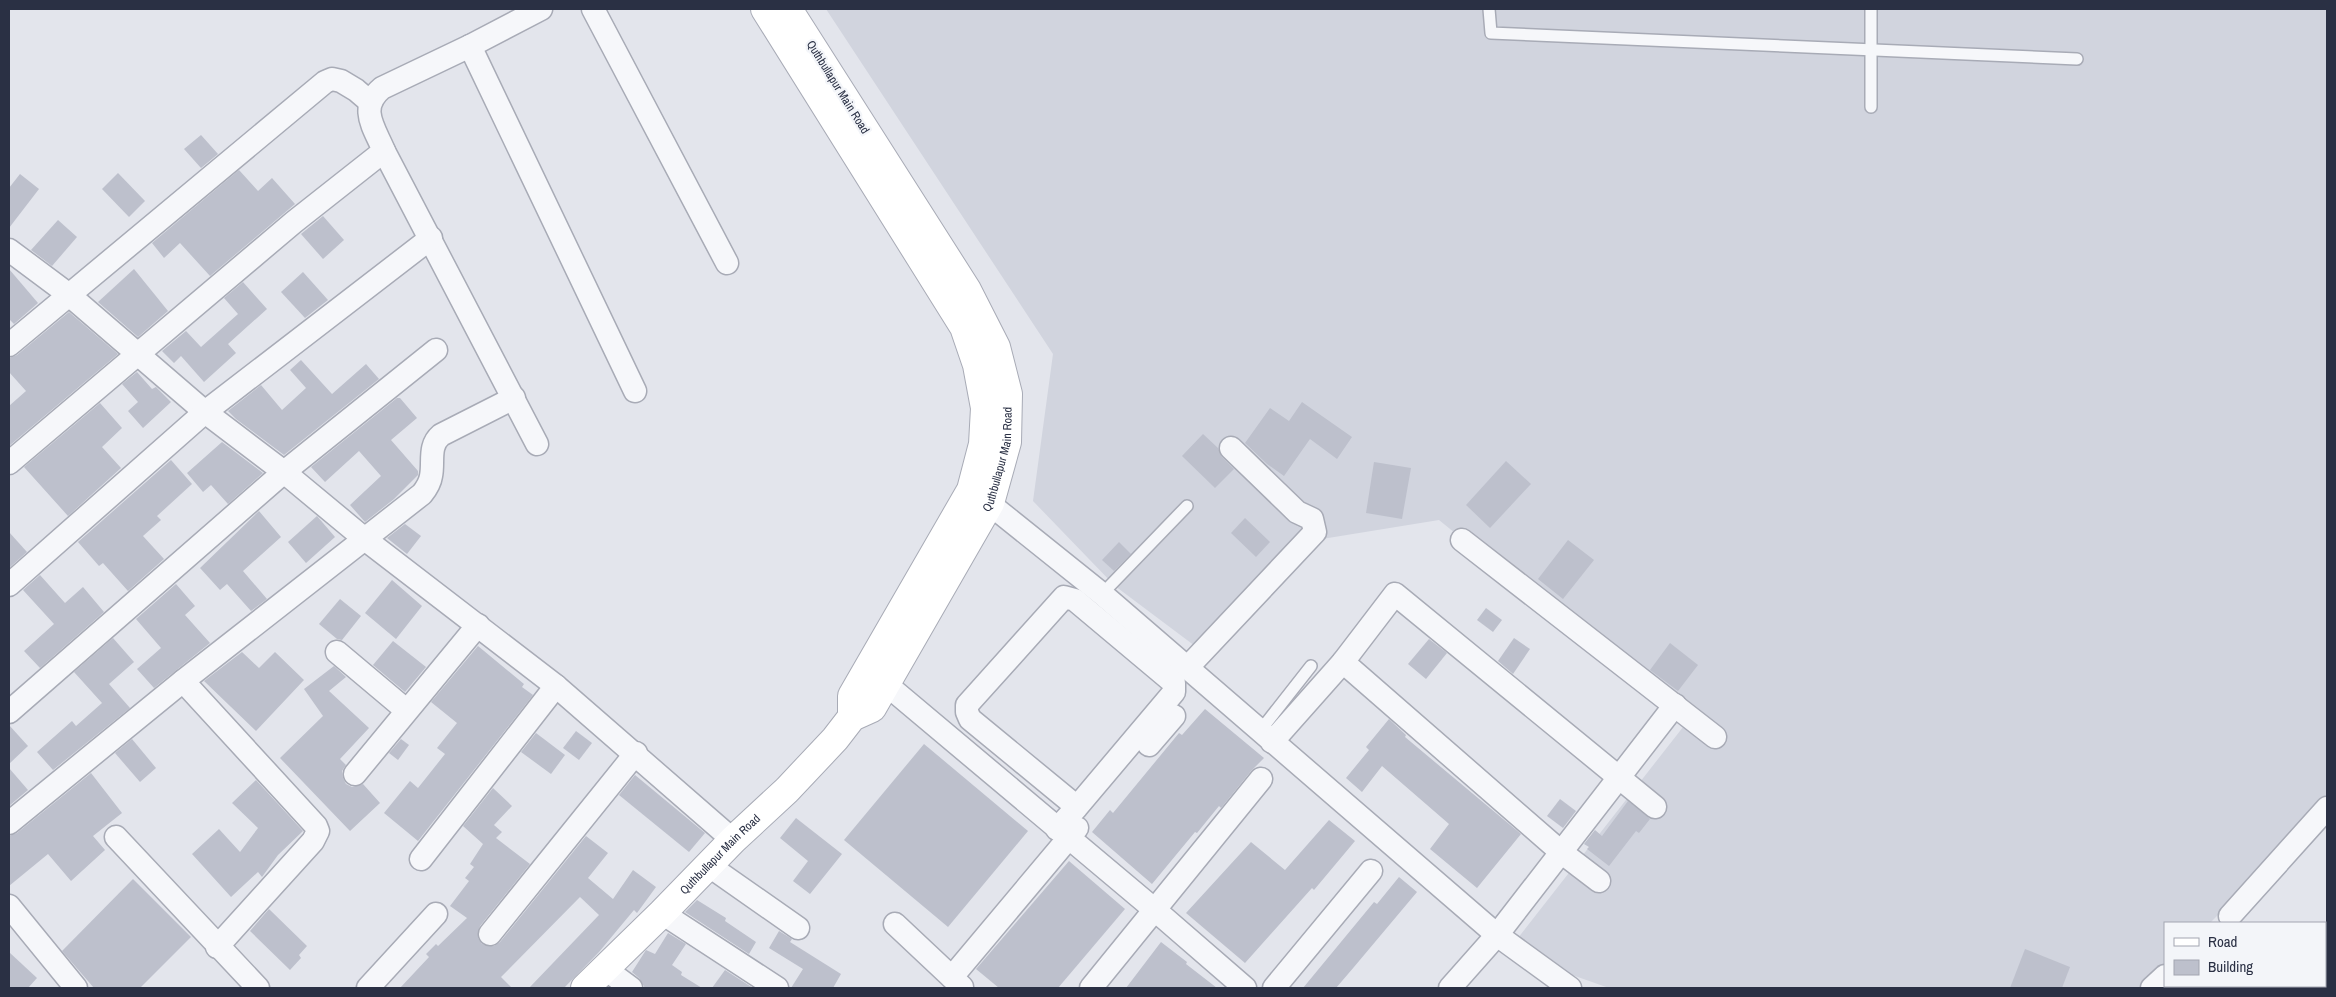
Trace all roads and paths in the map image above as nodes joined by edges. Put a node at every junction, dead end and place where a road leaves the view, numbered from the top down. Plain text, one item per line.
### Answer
1 (540, 9) edge
2 (593, 9) edge
3 (765, 9) edge
4 (788, 9) edge
5 (1488, 9) edge
6 (1870, 9) edge
7 (470, 46) junction
8 (1871, 50) junction
9 (2077, 59) dead end
10 (370, 102) junction
11 (1871, 107) dead end
12 (384, 151) junction
13 (431, 238) junction
14 (9, 250) edge
15 (727, 263) dead end
16 (68, 294) junction
17 (9, 345) edge
18 (436, 350) dead end
19 (137, 353) junction
20 (635, 391) dead end
21 (514, 398) junction
22 (205, 412) junction
23 (537, 444) dead end
24 (1231, 448) dead end
25 (9, 463) edge
26 (284, 472) junction
27 (980, 497) junction
28 (1188, 506) dead end
29 (366, 540) junction
30 (1462, 540) dead end
31 (9, 585) edge
32 (1102, 594) junction
33 (478, 625) junction
34 (337, 652) dead end
35 (1344, 662) junction
36 (1311, 666) dead end
37 (1187, 668) junction
38 (183, 681) junction
39 (887, 685) junction
40 (556, 686) junction
41 (1675, 705) junction
42 (406, 710) junction
43 (9, 712) edge
44 (1174, 716) dead end
45 (852, 717) junction
46 (1266, 736) junction
47 (1715, 737) dead end
48 (636, 753) junction
49 (355, 774) dead end
50 (1618, 778) junction
51 (1261, 779) dead end
52 (1077, 807) junction
53 (1655, 807) dead end
54 (2327, 808) edge
55 (9, 823) edge
56 (1062, 834) junction
57 (116, 837) dead end
58 (733, 840) junction
59 (1561, 852) junction
60 (421, 859) dead end
61 (708, 865) junction
62 (1371, 871) dead end
63 (1599, 881) dead end
64 (9, 906) edge
65 (1155, 910) junction
66 (662, 913) junction
67 (436, 914) dead end
68 (2232, 921) edge
69 (895, 924) dead end
70 (798, 928) dead end
71 (490, 934) dead end
72 (1496, 935) junction
73 (217, 947) junction
74 (604, 968) junction
75 (2164, 977) edge
76 (957, 983) edge
77 (66, 985) edge
78 (1456, 986) edge
79 (258, 988) edge
80 (368, 988) edge
81 (585, 988) edge
82 (631, 988) edge
83 (777, 988) edge
84 (1091, 988) edge
85 (1244, 988) edge
86 (1274, 988) edge
87 (1570, 988) edge
88 (2152, 988) edge

1 - 7 street
2 - 15 street
3 - 27 main road, Quthbullapur Main Road
4 - 27 main road, Quthbullapur Main Road
5 - 8 lane
6 - 8 lane
7 - 10 street
7 - 20 street
8 - 9 lane
8 - 11 lane
10 - 12 street
10 - 16 street
12 - 13 street
12 - 19 street
13 - 21 street
13 - 22 street
14 - 16 street
16 - 17 street
16 - 19 street
18 - 26 street
19 - 22 street
19 - 25 street
21 - 23 street
21 - 29 street
22 - 26 street
22 - 31 street
24 - 37 street
26 - 29 street
26 - 43 street
27 - 32 street
27 - 39 main road, Quthbullapur Main Road
27 - 45 main road, Quthbullapur Main Road
28 - 32 lane
29 - 33 street
29 - 38 street
30 - 41 street
32 - 37 street
33 - 40 street
33 - 42 street
34 - 42 street
35 - 46 street
35 - 50 street
35 - 59 street
36 - 46 lane
37 - 46 street
38 - 55 street
38 - 73 street
39 - 45 main road, Quthbullapur Main Road
39 - 56 street
40 - 48 street
40 - 60 street
41 - 47 street
41 - 50 street
42 - 49 street
44 - 56 street
45 - 58 main road, Quthbullapur Main Road
46 - 72 street
48 - 58 street
48 - 71 street
50 - 53 street
50 - 59 street
51 - 65 street
52 - 52 street
52 - 56 street
54 - 68 street
56 - 65 street
56 - 76 street
57 - 73 street
58 - 61 main road, Quthbullapur Main Road
59 - 63 street
59 - 72 street
61 - 66 main road, Quthbullapur Main Road
61 - 70 street
62 - 86 street
64 - 77 street
65 - 84 street
65 - 85 street
66 - 74 main road, Quthbullapur Main Road
66 - 83 street
67 - 80 street
69 - 76 street
72 - 78 street
72 - 87 street
73 - 79 street
74 - 81 main road, Quthbullapur Main Road
74 - 82 street
75 - 88 street

